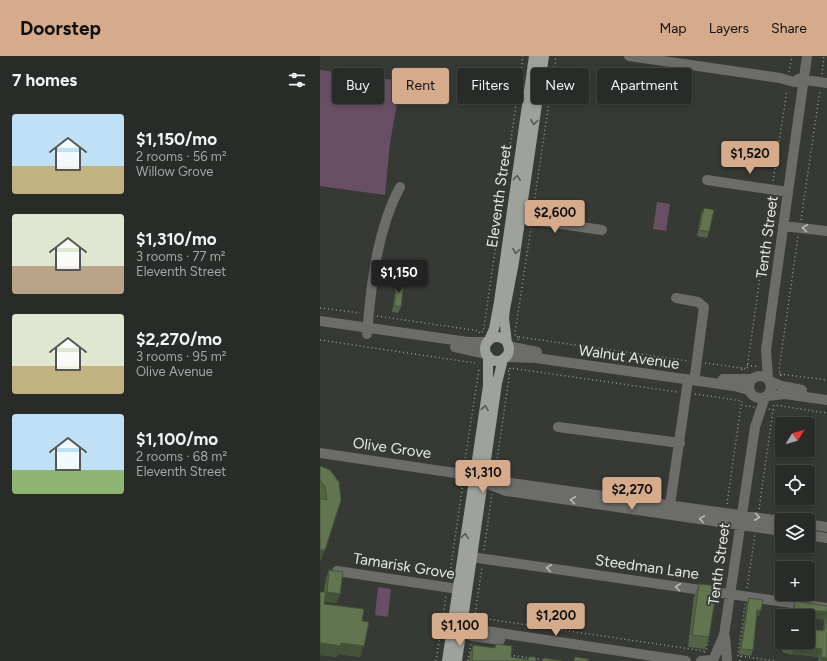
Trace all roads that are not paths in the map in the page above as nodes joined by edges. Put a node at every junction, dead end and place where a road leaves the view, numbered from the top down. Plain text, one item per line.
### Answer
1 (534, 56) edge
2 (544, 56) edge
3 (629, 56) edge
4 (807, 56) edge
5 (804, 81) junction
6 (824, 83) edge
7 (707, 180) dead end
8 (400, 187) dead end
9 (788, 192) junction
10 (516, 218) junction
11 (783, 226) junction
12 (602, 230) dead end
13 (827, 231) edge
14 (676, 298) dead end
15 (320, 321) edge
16 (320, 327) edge
17 (368, 331) junction
18 (484, 348) junction
19 (512, 348) junction
20 (766, 350) junction
21 (504, 358) junction
22 (692, 378) junction
23 (769, 380) junction
24 (748, 385) junction
25 (827, 394) edge
26 (766, 397) junction
27 (827, 400) edge
28 (757, 408) junction
29 (558, 427) dead end
30 (680, 443) junction
31 (320, 453) edge
32 (480, 478) junction
33 (493, 485) junction
34 (670, 505) junction
35 (741, 520) junction
36 (775, 521) edge
37 (757, 522) junction
38 (815, 525) edge
39 (827, 527) edge
40 (775, 528) edge
41 (815, 536) edge
42 (827, 538) edge
43 (467, 557) junction
44 (337, 571) edge
45 (462, 590) junction
46 (730, 594) junction
47 (827, 608) edge
48 (456, 631) junction
49 (724, 635) junction
50 (710, 660) edge
51 (727, 660) edge
52 (447, 661) edge
53 (457, 661) edge
54 (645, 661) edge
55 (686, 661) edge

10 -> 1 main road, Eleventh Street
2 -> 10 main road, Eleventh Street
3 - 5 street
4 - 5 street, Tenth Street
5 - 6 street
5 - 9 street, Tenth Street
7 - 9 street
8 - 17 street
9 - 11 street, Tenth Street
10 - 12 street
10 - 18 main road, Eleventh Street
10 -> 19 main road, Eleventh Street
13 -> 11 street
11 - 20 street, Tenth Street
14 - 22 street
15 - 17 street
16 - 17 street
17 - 18 street
18 - 19 main road
18 - 21 main road
32 -> 18 main road, Eleventh Street
19 - 21 main road, Eleventh Street
19 - 22 street, Walnut Avenue
20 - 23 street, Tenth Street
20 - 24 street, Tenth Street
21 - 32 main road, Eleventh Street
22 - 24 street, Walnut Avenue
22 - 30 street
23 - 24 street
23 - 25 street
23 - 26 street
24 - 26 street
24 - 28 street, Tenth Street
26 - 27 street
26 - 28 street, Tenth Street
28 - 35 street, Tenth Street
29 - 30 street
30 - 34 street
31 - 32 street, Olive Grove
32 - 33 street
32 - 43 main road, Eleventh Street
33 - 34 street
35 -> 33 street
34 - 35 street
35 - 37 street
35 - 46 street, Tenth Street
36 - 37 street
37 - 40 street
38 - 39 street
41 - 42 street
43 - 45 main road, Eleventh Street
46 -> 43 street, Steedman Lane
44 - 45 street, Tamarisk Grove
45 - 48 main road, Eleventh Street
45 - 48 main road, Eleventh Street
46 - 47 street, Steedman Lane
46 - 49 street, Tenth Street
48 - 52 main road, Eleventh Street
48 - 53 main road, Eleventh Street
48 - 54 street
48 - 55 street
49 - 50 street, Tenth Street
49 - 51 street, Tenth Street
50 - 51 street

